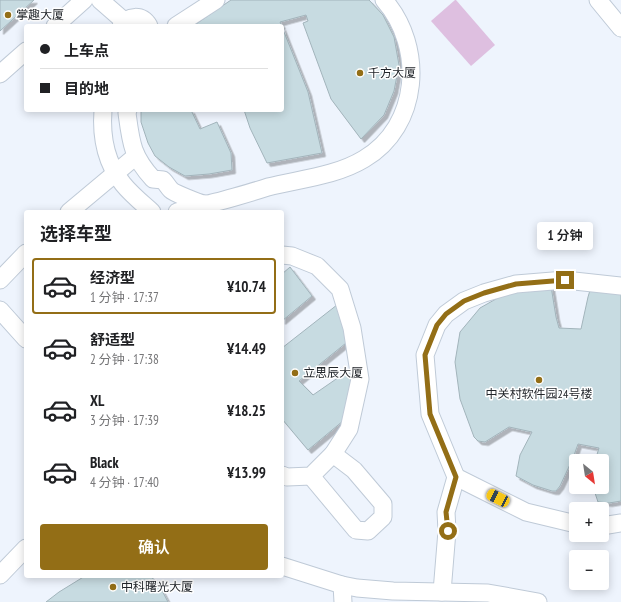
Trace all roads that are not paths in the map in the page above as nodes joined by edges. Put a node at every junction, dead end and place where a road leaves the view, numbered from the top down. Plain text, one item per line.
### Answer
1 (84, 0) edge
2 (100, 0) edge
3 (216, 0) edge
4 (384, 0) edge
5 (598, 0) edge
6 (57, 24) edge
7 (122, 24) edge
8 (147, 24) edge
9 (179, 24) edge
10 (621, 28) edge
11 (24, 53) edge
12 (0, 74) edge
13 (103, 112) edge
14 (127, 112) edge
15 (136, 156) junction
16 (115, 173) junction
17 (205, 204) junction
18 (71, 210) edge
19 (150, 210) edge
20 (184, 210) edge
21 (24, 255) edge
22 (284, 255) edge
23 (0, 280) edge
24 (621, 286) edge
25 (0, 310) edge
26 (24, 337) edge
27 (333, 454) junction
28 (284, 475) edge
29 (311, 476) junction
30 (456, 477) junction
31 (569, 522) edge
32 (621, 523) edge
33 (609, 525) edge
34 (24, 550) edge
35 (284, 567) edge
36 (0, 575) edge
37 (342, 585) junction
38 (431, 596) edge
39 (342, 602) edge
40 (538, 602) edge

1 - 6 street
2 - 7 street
3 - 9 street
4 - 17 street
5 - 10 street
7 - 8 street
11 - 12 street
13 - 16 street
14 - 15 street
15 - 16 street
15 - 17 street
16 - 18 street
16 - 19 street
17 - 20 street
21 - 23 street
22 - 27 street
24 - 30 street
25 - 26 street
27 - 29 street
27 - 29 street
28 - 29 street
30 - 31 street
30 - 38 street
32 - 33 street
34 - 36 street
35 - 37 street
37 - 38 street
37 - 39 street
38 - 40 street

